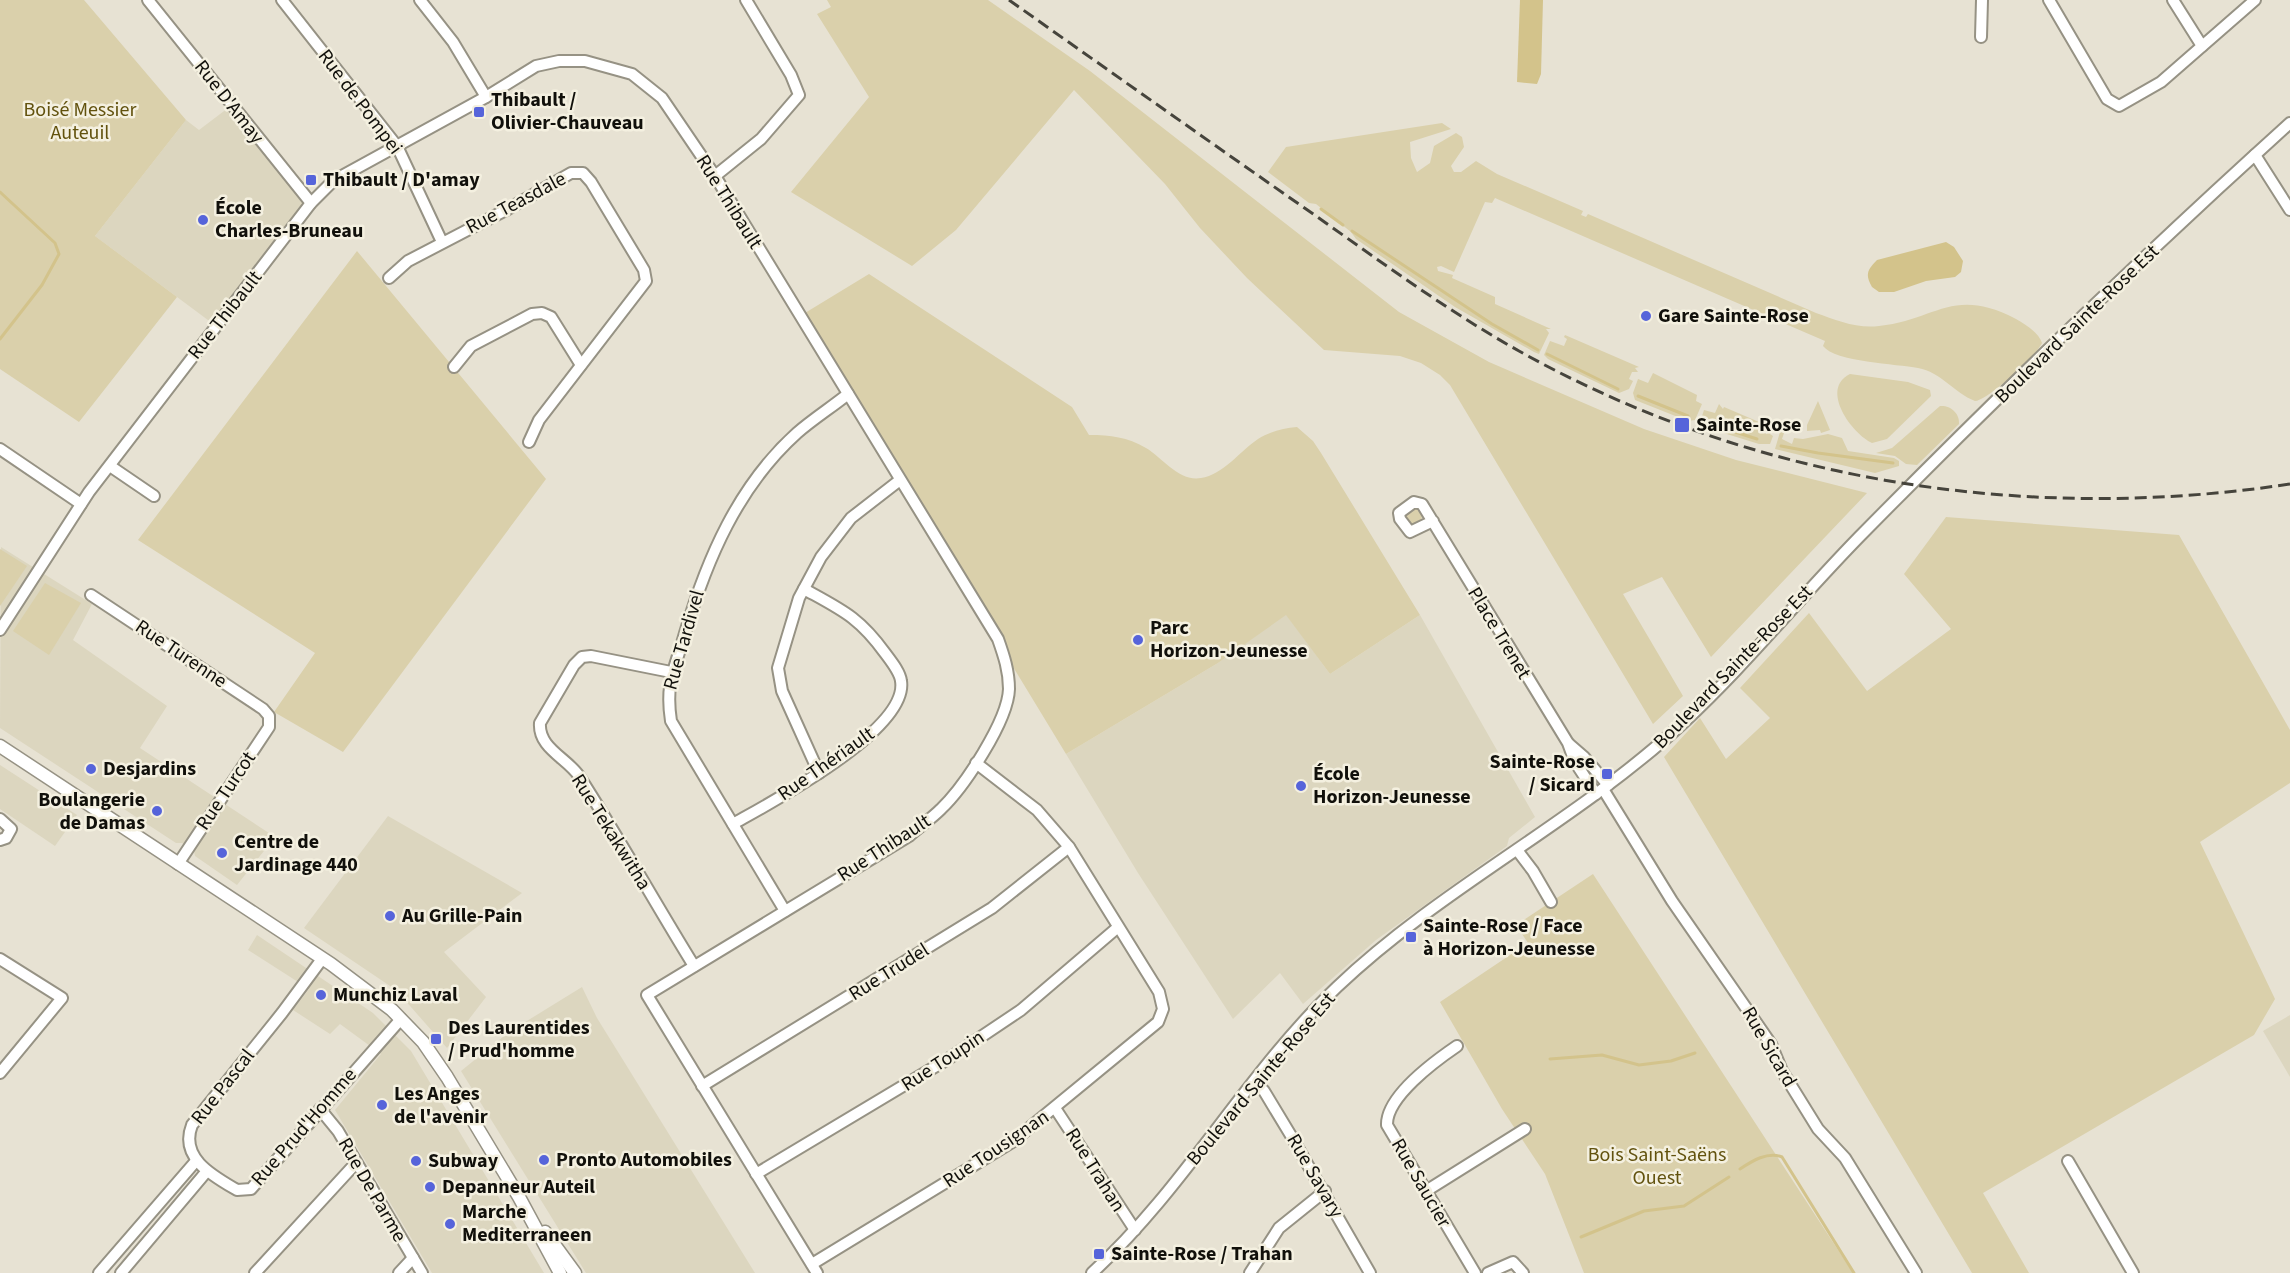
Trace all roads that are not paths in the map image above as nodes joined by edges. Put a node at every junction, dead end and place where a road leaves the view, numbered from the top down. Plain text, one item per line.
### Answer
1 (282, 0) edge
2 (420, 0) edge
3 (746, 0) edge
4 (1982, 0) edge
5 (2049, 0) edge
6 (2173, 0) edge
7 (2255, 0) edge
8 (152, 1) edge
9 (1981, 37) dead end
10 (2202, 46) junction
11 (486, 97) junction
12 (2290, 123) edge
13 (397, 146) junction
14 (2255, 155) junction
15 (715, 176) junction
16 (311, 203) junction
17 (2290, 210) edge
18 (442, 242) junction
19 (389, 278) dead end
20 (581, 365) junction
21 (454, 367) dead end
22 (848, 394) junction
23 (529, 442) dead end
24 (0, 449) edge
25 (110, 466) junction
26 (900, 480) junction
27 (154, 496) dead end
28 (81, 504) junction
29 (1433, 521) dead end
30 (804, 589) junction
31 (91, 595) dead end
32 (0, 630) edge
33 (671, 672) junction
34 (269, 716) joint
35 (0, 746) edge
36 (976, 763) junction
37 (819, 773) junction
38 (1602, 790) junction
39 (0, 819) edge
40 (733, 824) junction
41 (0, 840) edge
42 (1069, 847) junction
43 (1517, 850) junction
44 (178, 864) junction
45 (1551, 902) dead end
46 (785, 910) junction
47 (1118, 928) junction
48 (0, 959) edge
49 (322, 959) junction
50 (694, 966) junction
51 (647, 995) joint
52 (401, 1018) junction
53 (1457, 1046) dead end
54 (0, 1073) edge
55 (1255, 1083) junction
56 (702, 1086) junction
57 (1055, 1108) junction
58 (320, 1109) junction
59 (1525, 1129) dead end
60 (196, 1161) junction
61 (2067, 1161) dead end
62 (356, 1162) junction
63 (207, 1171) junction
64 (756, 1174) junction
65 (1324, 1191) junction
66 (1426, 1191) junction
67 (519, 1197) junction
68 (1135, 1230) junction
69 (413, 1258) junction
70 (815, 1269) edge
71 (99, 1273) edge
72 (121, 1273) edge
73 (255, 1273) edge
74 (399, 1273) edge
75 (422, 1273) edge
76 (560, 1273) edge
77 (575, 1273) edge
78 (1092, 1273) edge
79 (1250, 1273) edge
80 (1370, 1273) edge
81 (1474, 1273) edge
82 (1488, 1273) edge
83 (1523, 1273) edge
84 (1916, 1273) edge
85 (2133, 1273) edge

1 - 13 street, Rue de Pompei
2 - 11 street
3 - 15 street
4 - 9 street
5 - 10 street
6 - 10 street
7 - 10 street
8 - 16 street, Rue D'Amay
11 - 13 street, Rue Thibault
11 - 15 street, Rue Thibault
12 - 14 street, Boulevard Sainte-Rose Est
13 - 16 street, Rue Thibault
13 - 18 street, Rue de Pompei
14 - 17 street
14 - 38 street, Boulevard Sainte-Rose Est
15 - 22 street, Rue Thibault
16 - 25 street, Rue Thibault
18 - 19 street, Rue Teasdale
18 - 20 street, Rue Teasdale
20 - 21 street
20 - 23 street, Rue Teasdale
22 - 26 street, Rue Thibault
22 - 33 street, Rue Tardivel
24 - 28 street
25 - 27 street
25 - 28 street, Rue Thibault
26 - 30 street
26 - 36 street, Rue Thibault
28 - 32 street, Rue Thibault
29 - 38 street, Place Trenet
30 - 37 street
30 - 37 street, Rue Thériault
31 - 34 street, Rue Turenne
33 - 40 street, Rue Tardivel
33 - 50 street, Rue Tekakwitha
34 - 44 street, Rue Turcot
35 - 44 main road
36 - 42 street, Rue Tousignan
36 - 46 street, Rue Thibault
37 - 40 street, Rue Thériault
38 - 43 street, Boulevard Sainte-Rose Est
38 - 84 street, Rue Sicard
39 - 41 street
40 - 46 street, Rue Tardivel
42 - 47 street, Rue Tousignan
42 - 56 street, Rue Trudel
43 - 45 street
43 - 55 street, Boulevard Sainte-Rose Est
44 - 49 main road
46 - 50 street, Rue Thibault
47 - 57 street, Rue Tousignan
47 - 64 street, Rue Toupin
48 - 54 street
49 - 52 main road
49 - 60 street, Rue Pascal
50 - 51 street, Rue Thibault
51 - 56 street, Rue Tousignan
52 - 58 street, Rue Prud'Homme
52 - 67 main road
53 - 66 street, Rue Saucier
55 - 65 street, Rue Savary
55 - 68 street, Boulevard Sainte-Rose Est
56 - 64 street, Rue Tousignan
57 - 68 street, Rue Trahan
57 - 70 street, Rue Tousignan
58 - 62 street, Rue De Parme
58 - 63 street, Rue Prud'Homme
59 - 66 street
60 - 63 street, Rue Prud'Homme
60 - 71 street
61 - 85 street
62 - 69 street, Rue De Parme
62 - 73 street
63 - 72 street
64 - 70 street, Rue Tousignan
65 - 79 street
65 - 80 street, Rue Savary
66 - 81 street, Rue Saucier
67 - 76 main road
67 - 77 main road
68 - 78 street, Boulevard Sainte-Rose Est
69 - 74 street
69 - 75 street, Rue De Parme
82 - 83 street

